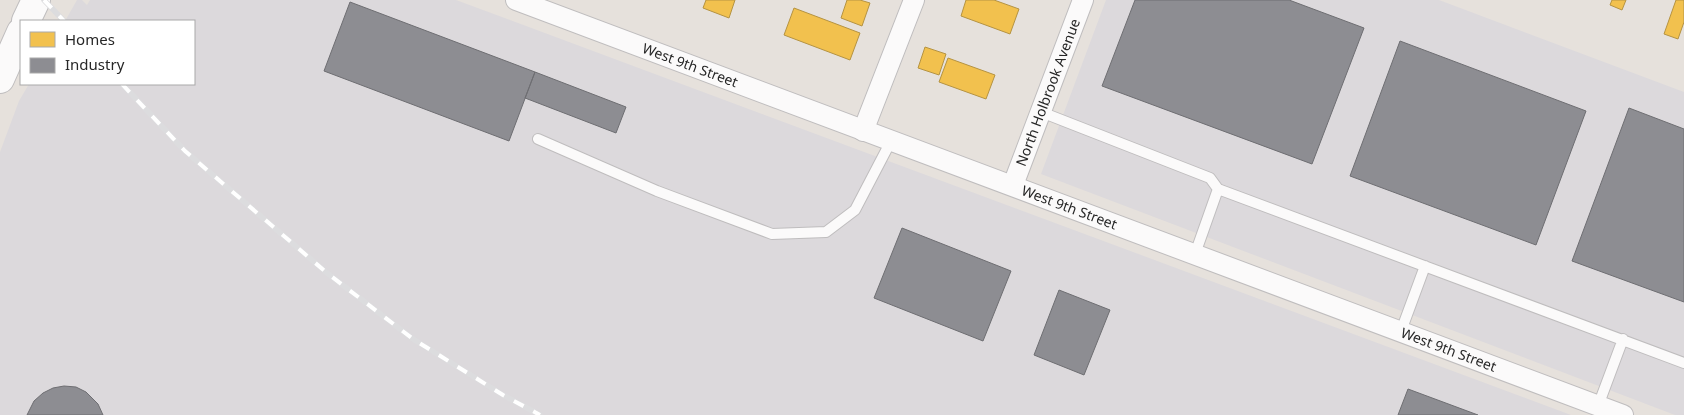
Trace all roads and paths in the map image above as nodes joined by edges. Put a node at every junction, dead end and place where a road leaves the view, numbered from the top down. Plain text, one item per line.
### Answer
1 (36, 0) edge
2 (516, 0) edge
3 (914, 0) edge
4 (1083, 0) edge
5 (26, 20) edge
6 (20, 34) edge
7 (0, 79) edge
8 (1041, 112) junction
9 (863, 131) junction
10 (538, 139) dead end
11 (892, 141) junction
12 (1013, 185) junction
13 (1218, 189) junction
14 (1195, 254) junction
15 (1425, 266) junction
16 (1401, 331) junction
17 (1622, 339) junction
18 (1684, 363) edge
19 (1598, 406) junction
20 (1623, 415) edge

1 - 5 street
2 - 9 street, West 9th Street
3 - 9 street
4 - 8 street, North Holbrook Avenue
6 - 7 street
8 - 12 street, North Holbrook Avenue
8 - 13 lane
9 - 11 street, West 9th Street
10 - 11 lane
11 - 12 street, West 9th Street
12 - 14 street, West 9th Street
13 - 14 lane
13 - 15 lane
14 - 16 street, West 9th Street
15 - 16 lane
15 - 17 lane
16 - 19 street, West 9th Street
17 - 18 lane
17 - 19 lane
19 - 20 street, West 9th Street

